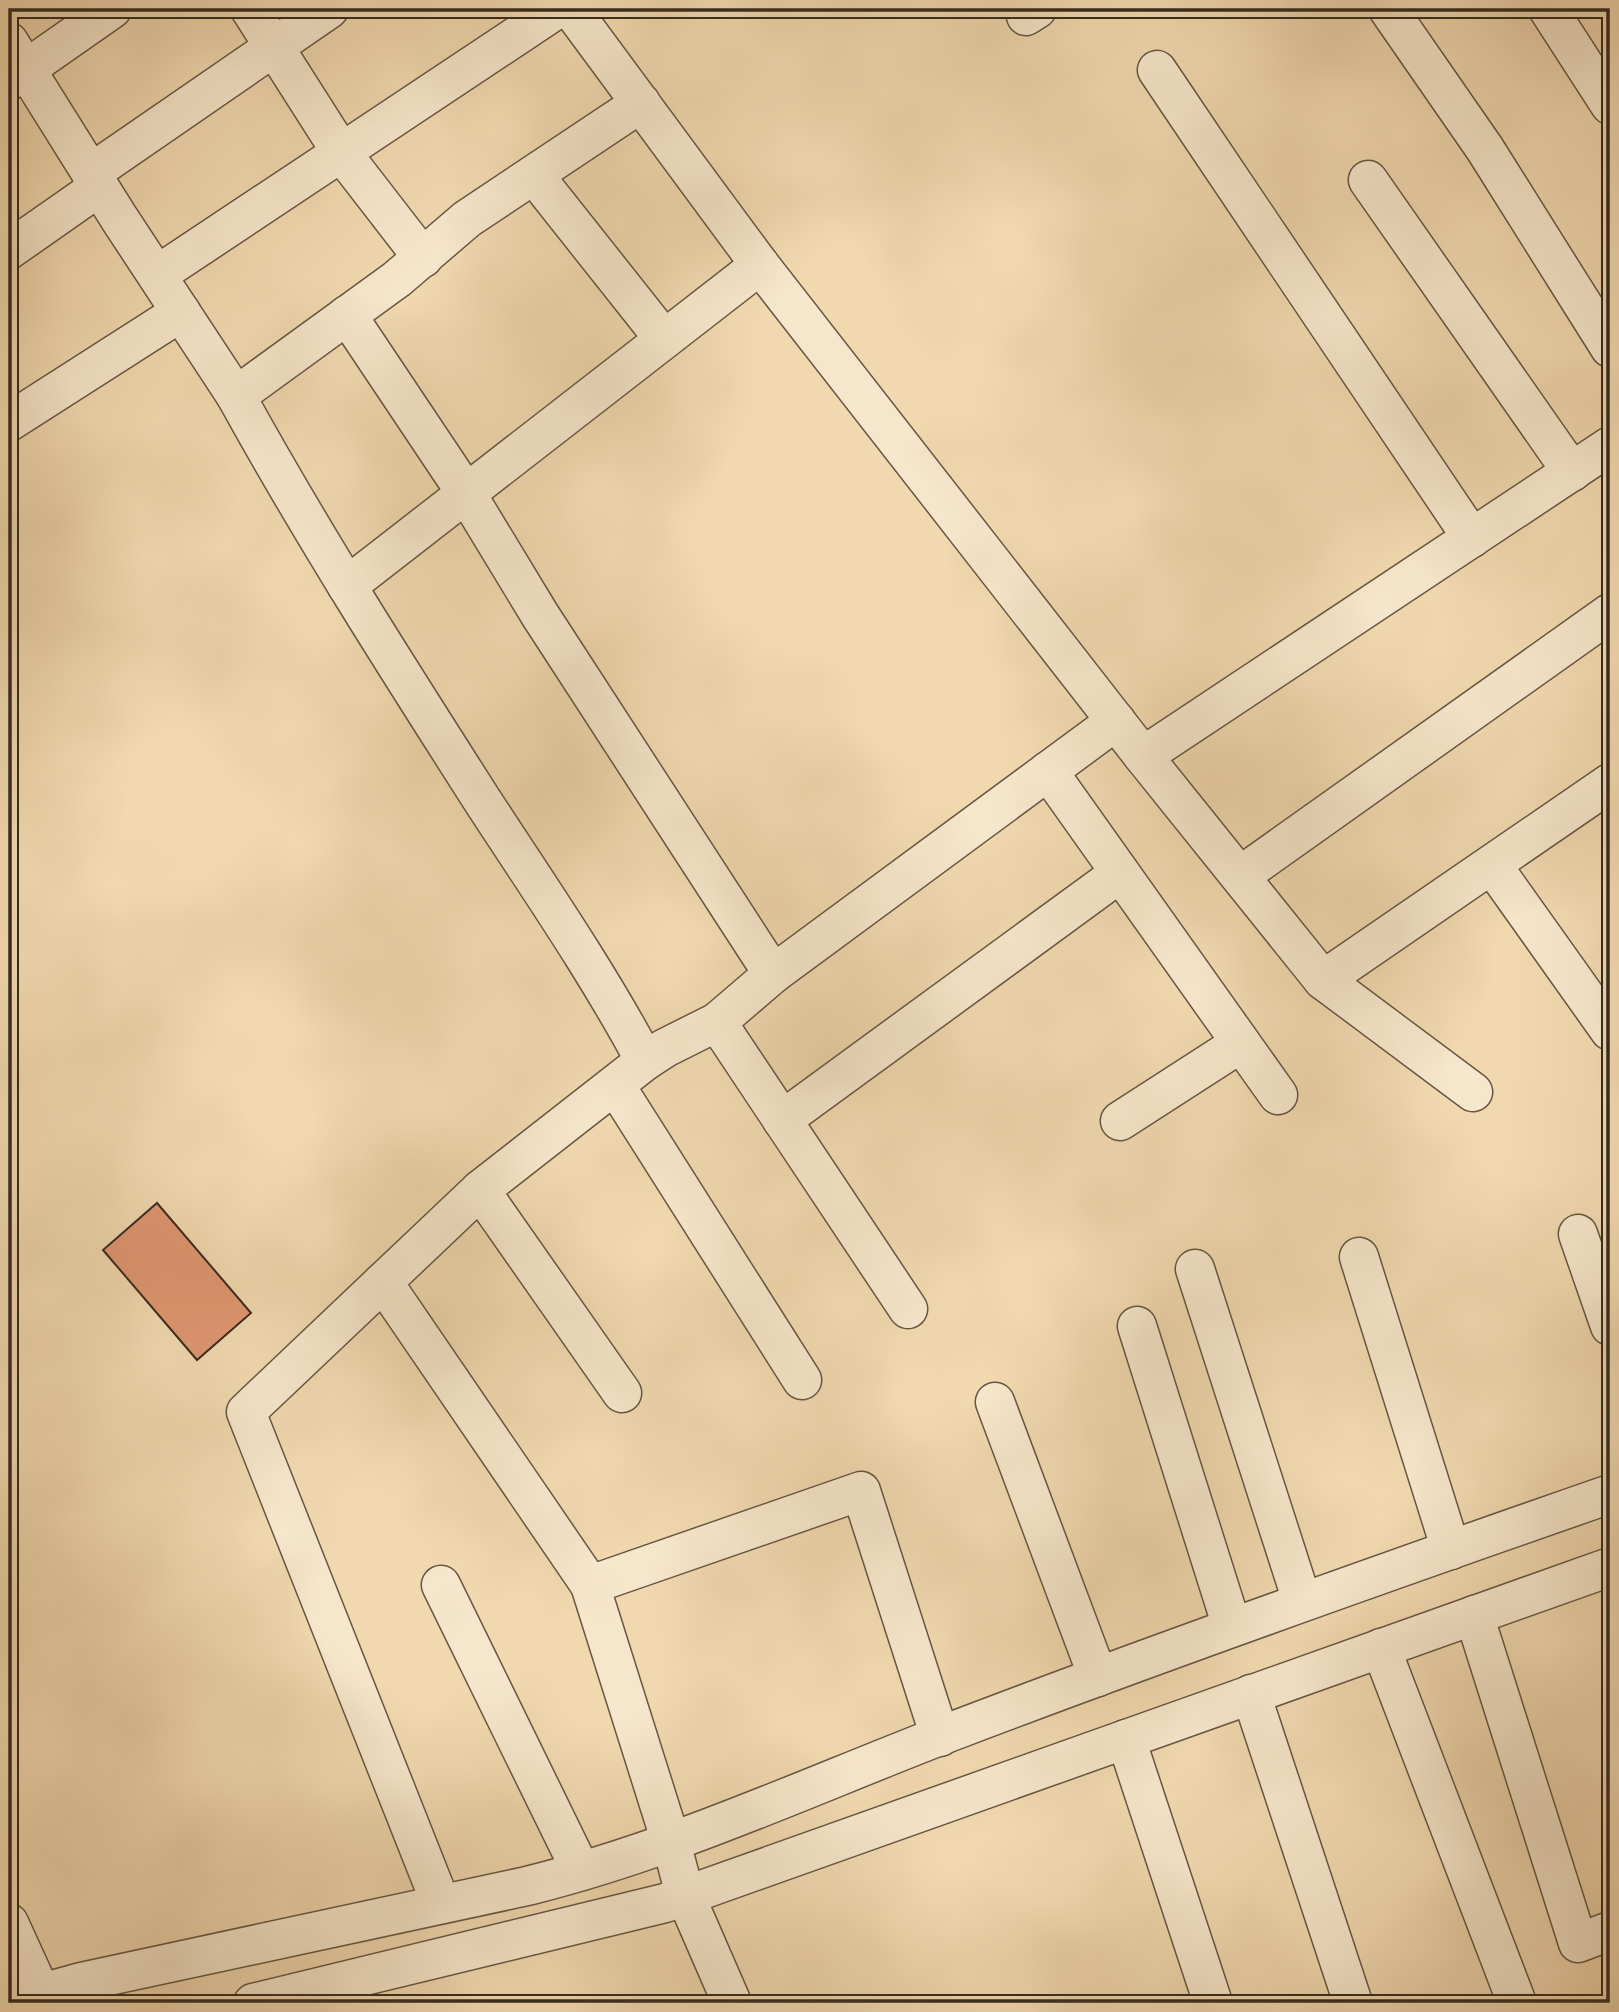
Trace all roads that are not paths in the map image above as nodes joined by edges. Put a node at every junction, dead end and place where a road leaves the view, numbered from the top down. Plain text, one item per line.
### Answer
1 (112, 9) edge
2 (250, 9) edge
3 (329, 9) edge
4 (557, 9) edge
5 (571, 9) edge
6 (1388, 9) edge
7 (1548, 9) edge
8 (275, 46) junction
9 (15, 64) edge
10 (1157, 70) dead end
11 (640, 103) junction
12 (1610, 105) edge
13 (341, 152) junction
14 (534, 175) junction
15 (95, 180) junction
16 (1368, 180) dead end
17 (9, 250) edge
18 (423, 258) junction
19 (760, 265) junction
20 (157, 275) junction
21 (181, 312) junction
22 (347, 315) junction
23 (664, 339) junction
24 (1610, 348) edge
25 (236, 396) junction
26 (9, 422) edge
27 (1610, 446) edge
28 (1572, 472) junction
29 (466, 493) junction
30 (1472, 538) junction
31 (347, 586) junction
32 (1610, 613) edge
33 (1116, 721) junction
34 (1143, 756) junction
35 (1048, 771) junction
36 (1605, 797) edge
37 (1492, 864) junction
38 (1120, 873) junction
39 (1240, 876) junction
40 (773, 974) junction
41 (1324, 980) junction
42 (718, 1022) junction
43 (1610, 1031) edge
44 (1241, 1043) junction
45 (645, 1061) junction
46 (615, 1085) junction
47 (1473, 1093) dead end
48 (1278, 1095) dead end
49 (782, 1120) junction
50 (1120, 1121) dead end
51 (480, 1189) junction
52 (1578, 1234) dead end
53 (1359, 1256) dead end
54 (1195, 1269) dead end
55 (383, 1282) junction
56 (908, 1309) dead end
57 (1137, 1326) dead end
58 (1610, 1326) edge
59 (802, 1380) dead end
60 (622, 1393) dead end
61 (995, 1402) dead end
62 (1610, 1494) edge
63 (1451, 1550) junction
64 (1610, 1567) edge
65 (441, 1585) dead end
66 (590, 1585) junction
67 (1302, 1601) junction
68 (1474, 1615) junction
69 (1231, 1627) junction
70 (1381, 1648) junction
71 (1098, 1677) junction
72 (1251, 1694) junction
73 (940, 1737) junction
74 (1126, 1739) junction
75 (671, 1842) junction
76 (581, 1871) junction
77 (685, 1895) junction
78 (441, 1904) junction
79 (9, 1923) edge
80 (1610, 1931) edge
81 (25, 1998) edge
82 (253, 2003) edge
83 (732, 2003) edge
84 (1213, 2003) edge
85 (1353, 2003) edge
86 (1517, 2003) edge

1 - 9 street
2 - 8 street
3 - 8 street
4 - 13 street
5 - 11 street
6 - 24 street
7 - 12 street
8 - 13 street
8 - 15 street
9 - 15 street
10 - 30 street
11 - 14 street
11 - 19 street
13 - 18 street
13 - 20 street
14 - 18 street
14 - 23 street
15 - 17 street
15 - 20 street
16 - 28 street
18 - 22 street
19 - 23 street
19 - 33 street
20 - 21 street
21 - 25 street
21 - 26 street
22 - 25 street
22 - 29 street
23 - 29 street
25 - 31 street
27 - 28 street
28 - 30 street
29 - 31 street
29 - 40 street
30 - 34 street
31 - 45 street
32 - 39 street
33 - 34 street
33 - 35 street
34 - 39 street
35 - 38 street
35 - 40 street
36 - 37 street
37 - 41 street
37 - 43 street
38 - 44 street
38 - 49 street
39 - 41 street
40 - 42 street
41 - 47 street
42 - 45 street
42 - 49 street
44 - 48 street
44 - 50 street
45 - 46 street
46 - 51 street
46 - 59 street
49 - 56 street
51 - 55 street
51 - 60 street
52 - 58 street
53 - 63 street
54 - 67 street
55 - 66 street
55 - 78 street
57 - 69 street
61 - 71 street
62 - 63 street
63 - 67 street
64 - 68 street
65 - 76 street
66 - 73 street
66 - 75 street
67 - 69 street
68 - 70 street
68 - 80 street
69 - 71 street
70 - 72 street
70 - 86 street
71 - 73 street
72 - 74 street
72 - 85 street
73 - 75 street
74 - 77 street
74 - 84 street
75 - 76 street
75 - 77 street
76 - 78 street
77 - 82 street
77 - 83 street
78 - 81 street
79 - 81 street

